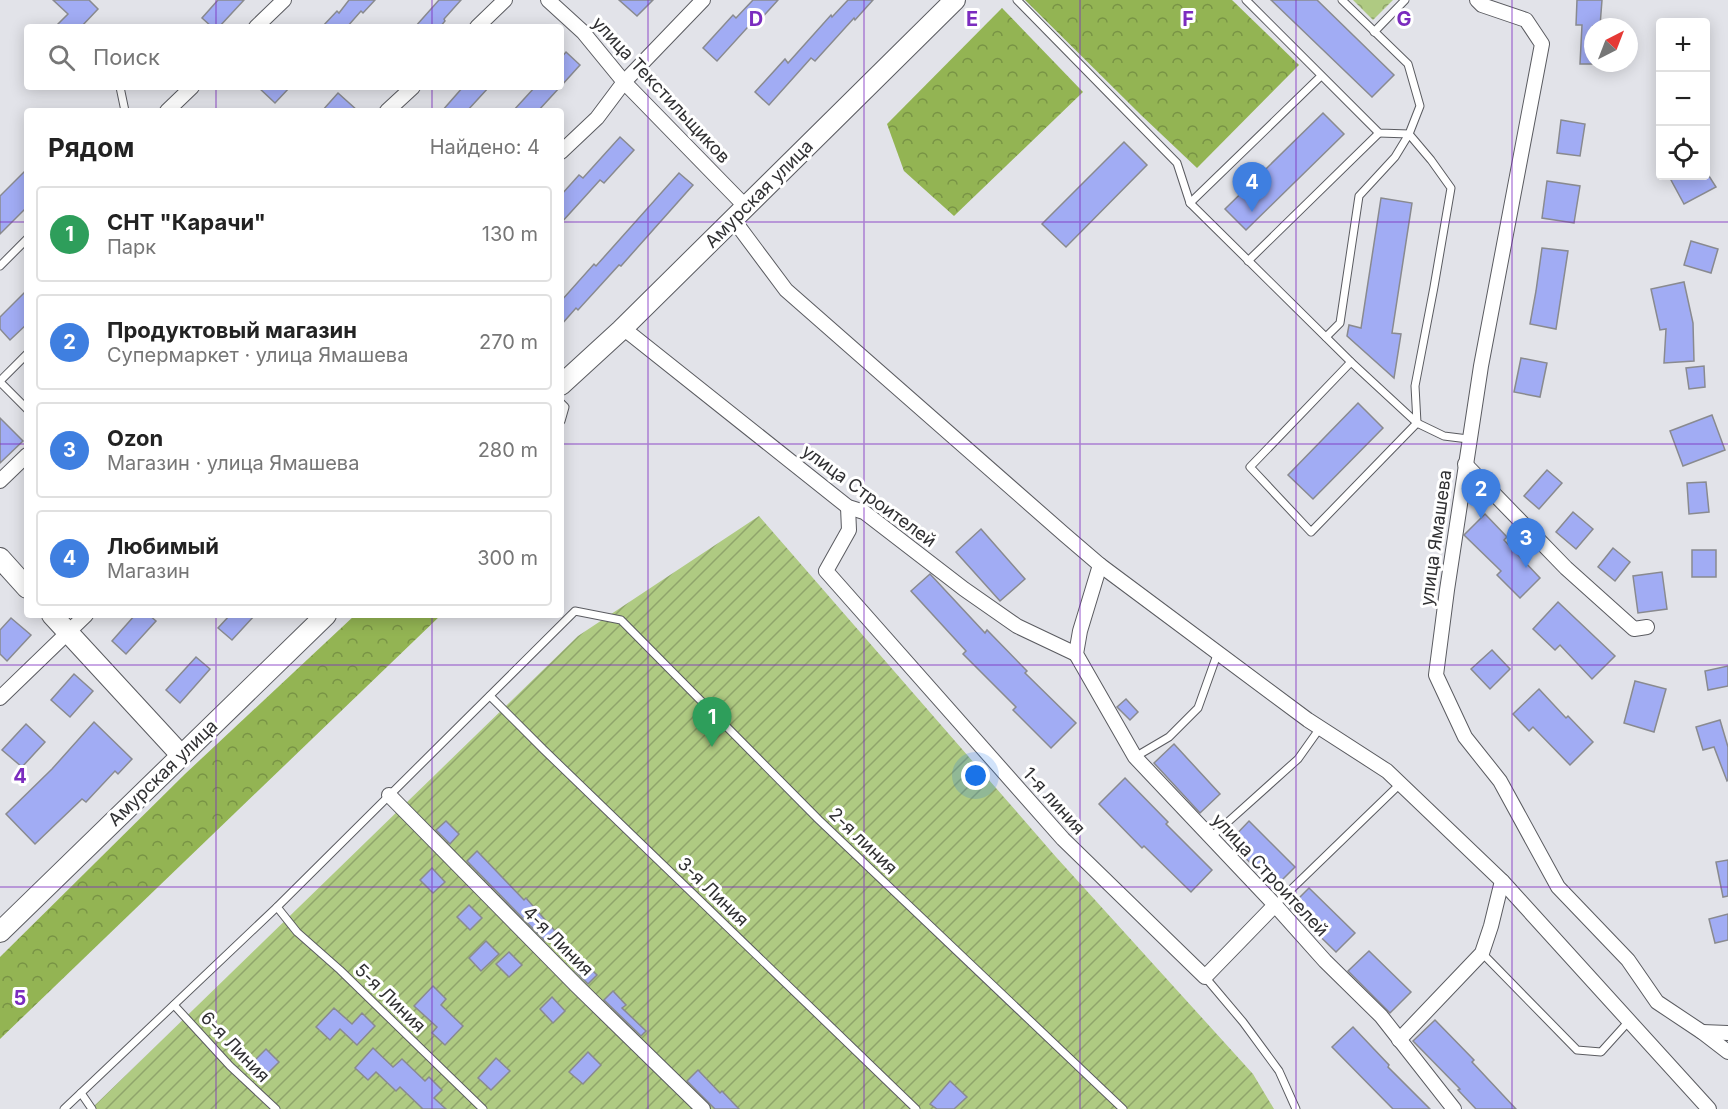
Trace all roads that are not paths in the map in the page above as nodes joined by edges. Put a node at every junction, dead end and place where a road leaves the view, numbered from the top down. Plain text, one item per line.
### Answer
1 (284, 0) edge
2 (505, 0) edge
3 (548, 0) edge
4 (703, 0) edge
5 (955, 0) edge
6 (1017, 0) edge
7 (1246, 0) edge
8 (1341, 0) edge
9 (1406, 0) edge
10 (1477, 0) edge
11 (258, 24) edge
12 (480, 24) edge
13 (1374, 32) junction
14 (1321, 76) junction
15 (624, 82) junction
16 (121, 90) edge
17 (189, 90) edge
18 (410, 90) edge
19 (124, 108) edge
20 (170, 108) edge
21 (390, 108) edge
22 (1379, 133) junction
23 (1409, 134) junction
24 (564, 149) edge
25 (1190, 202) junction
26 (740, 213) junction
27 (24, 242) edge
28 (1248, 261) junction
29 (0, 266) edge
30 (623, 328) junction
31 (1326, 338) junction
32 (24, 357) edge
33 (1351, 362) junction
34 (0, 382) edge
35 (564, 382) edge
36 (24, 407) edge
37 (1418, 423) junction
38 (1468, 440) junction
39 (24, 458) edge
40 (1465, 465) junction
41 (0, 480) edge
42 (848, 507) junction
43 (0, 558) edge
44 (1100, 565) junction
45 (24, 585) edge
46 (55, 618) edge
47 (83, 618) edge
48 (323, 618) edge
49 (1647, 627) dead end
50 (68, 632) junction
51 (1218, 652) junction
52 (1076, 654) junction
53 (490, 696) junction
54 (0, 698) edge
55 (1320, 728) junction
56 (181, 755) junction
57 (1135, 758) junction
58 (1400, 784) junction
59 (389, 795) junction
60 (1210, 838) junction
61 (1502, 881) junction
62 (1275, 905) junction
63 (277, 907) junction
64 (0, 932) edge
65 (1482, 953) junction
66 (1205, 977) junction
67 (174, 1005) junction
68 (1629, 1021) junction
69 (1702, 1032) junction
70 (1728, 1033) edge
71 (1399, 1041) junction
72 (1728, 1052) edge
73 (81, 1093) junction
74 (64, 1109) edge
75 (92, 1109) edge
76 (276, 1109) edge
77 (483, 1109) edge
78 (703, 1109) edge
79 (916, 1109) edge
80 (1123, 1109) edge
81 (1296, 1109) edge
82 (1454, 1109) edge
83 (1709, 1109) edge

1 - 11 street
2 - 12 street
3 - 15 street, улица Текстильщиков
4 - 15 street
5 - 26 street, Амурская улица
6 - 25 lane
7 - 14 lane
8 - 13 lane
9 - 13 lane
10 - 38 street, улица Ямашева
13 - 23 lane
14 - 22 lane
14 - 25 lane
15 - 24 street
15 - 26 street, улица Текстильщиков
16 - 19 lane
17 - 20 street
18 - 21 street
22 - 23 lane
22 - 28 lane
23 - 31 lane
23 - 37 lane
25 - 28 lane
26 - 30 street, Амурская улица
26 - 44 street, улица Текстильщиков
27 - 29 lane
28 - 31 lane
30 - 35 street, Амурская улица
30 - 42 street, улица Строителей
31 - 33 lane
32 - 34 lane
33 - 37 lane
33 - 37 lane
34 - 36 lane
37 - 38 lane
38 - 40 street, улица Ямашева
39 - 41 street
40 - 49 street
40 - 69 street, улица Ямашева
42 - 52 street, улица Строителей
42 - 66 street, 1-я линия
43 - 45 street
44 - 51 street, улица Текстильщиков
44 - 52 street
46 - 50 street
47 - 50 street
48 - 56 street, Амурская улица
50 - 54 street
50 - 56 street
51 - 55 street, улица Текстильщиков
51 - 57 lane
52 - 57 street, улица Строителей
53 - 59 lane
53 - 79 lane, 3-я Линия
53 - 80 lane, 2-я линия
55 - 58 street, улица Текстильщиков
55 - 60 lane
56 - 64 street, Амурская улица
57 - 60 street, улица Строителей
58 - 61 street, улица Текстильщиков
58 - 62 lane
59 - 63 lane
59 - 78 street, 4-я Линия
60 - 62 street, улица Строителей
61 - 65 street
61 - 68 street, улица Текстильщиков
62 - 66 street
62 - 71 street, улица Строителей
63 - 67 lane
63 - 77 lane, 5-я Линия
65 - 68 lane
65 - 71 street
66 - 81 lane, 1-я линия
67 - 73 lane
67 - 76 lane, 6-я Линия
68 - 83 street, улица Текстильщиков
69 - 70 street
69 - 72 street, улица Ямашева
71 - 82 street, улица Строителей
73 - 74 lane
73 - 75 lane

